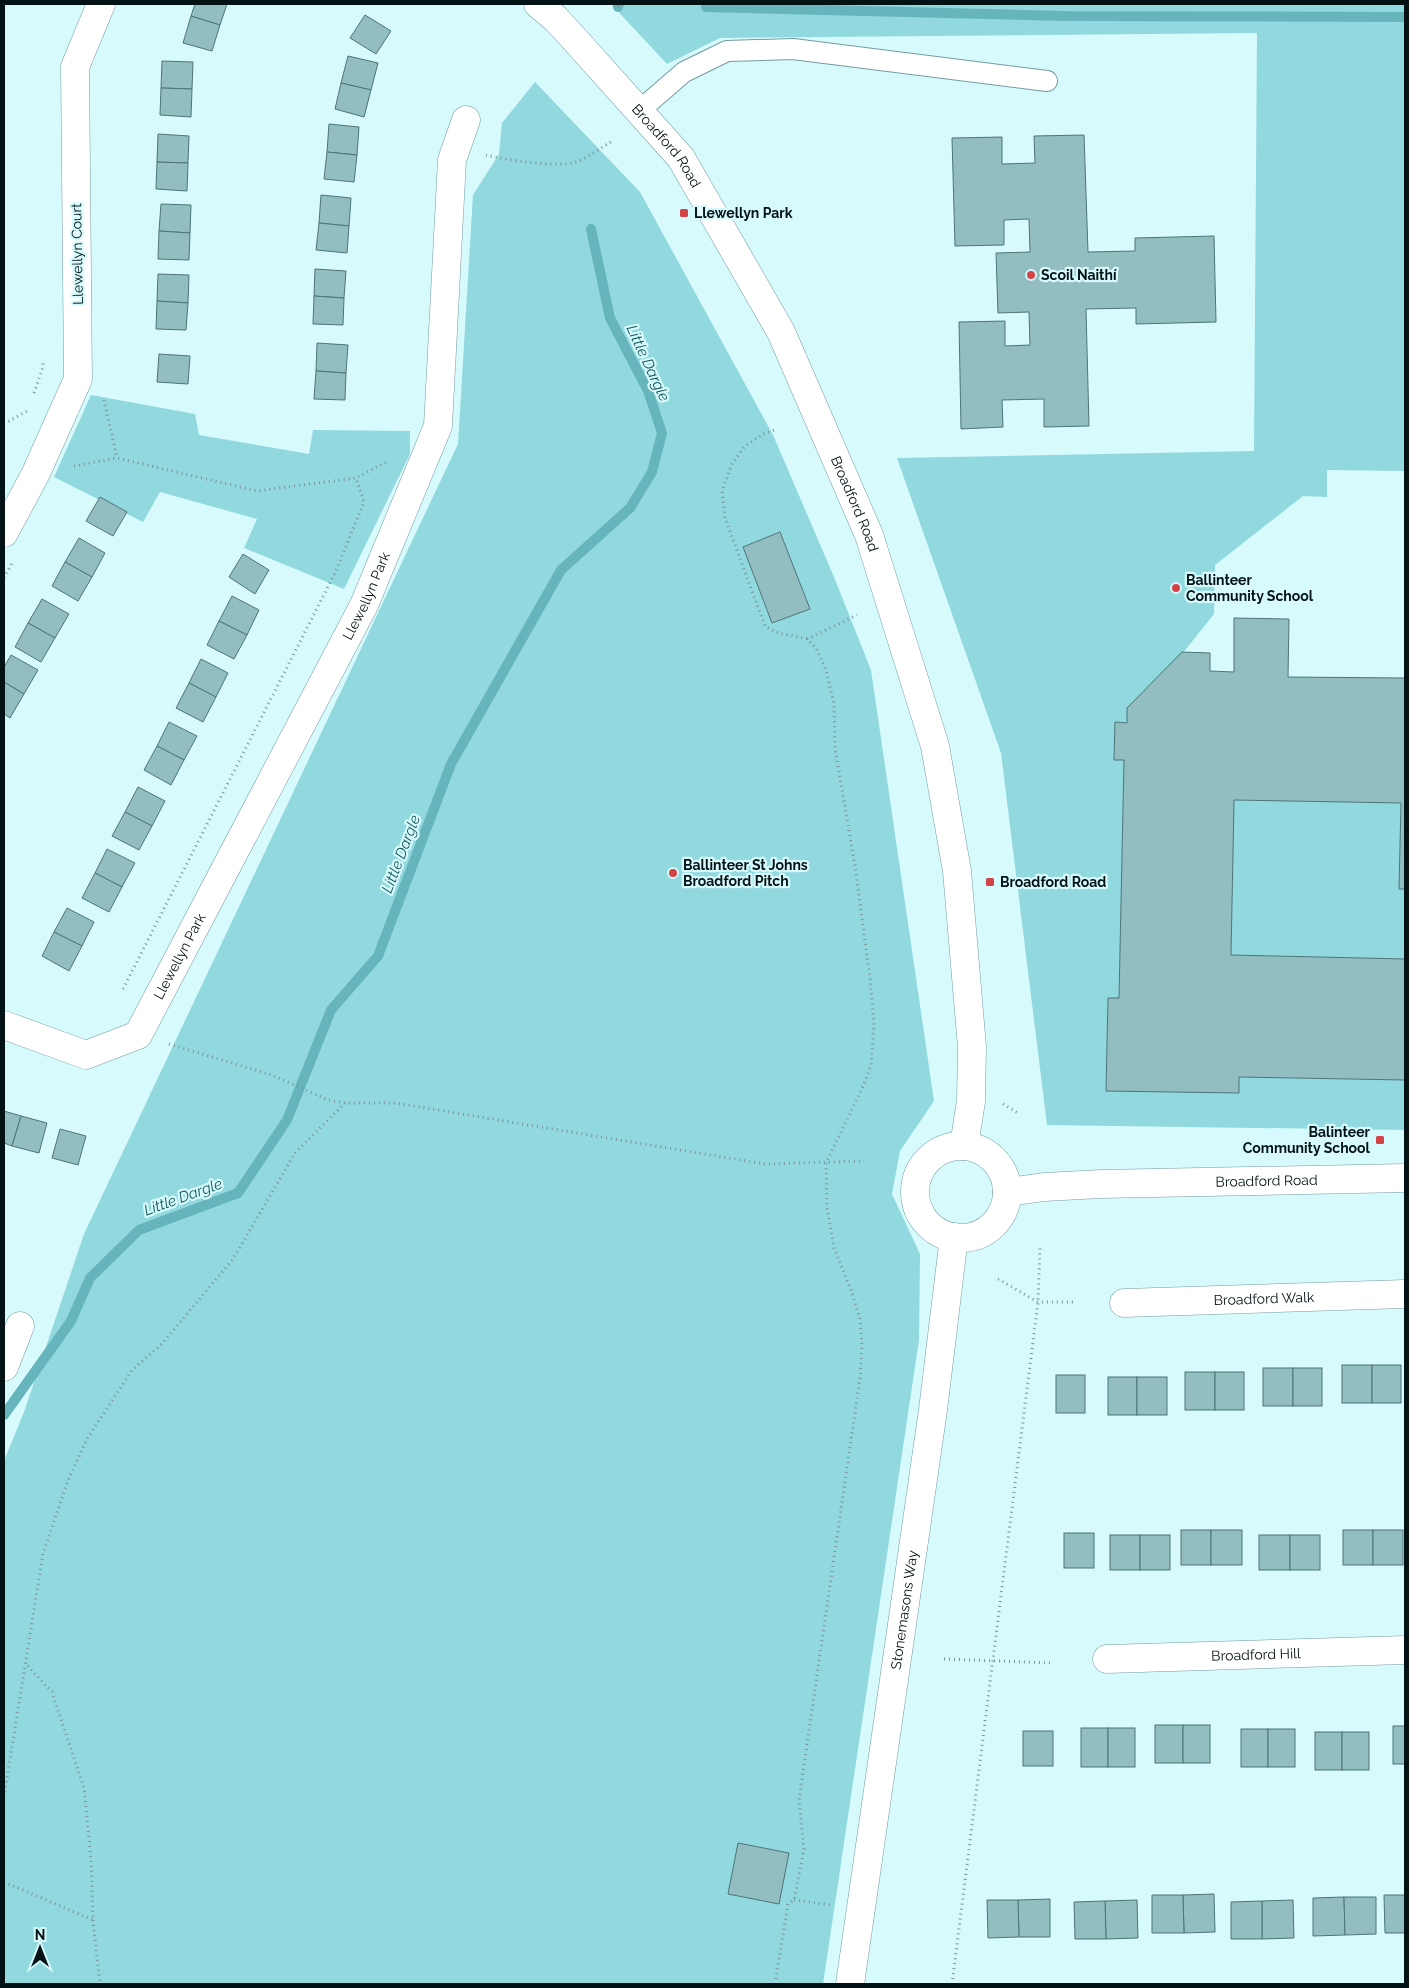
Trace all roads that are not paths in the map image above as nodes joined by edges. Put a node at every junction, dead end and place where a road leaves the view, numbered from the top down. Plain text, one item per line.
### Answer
1 (101, 4) edge
2 (550, 9) edge
3 (1047, 81) dead end
4 (639, 111) junction
5 (466, 120) dead end
6 (14, 494) edge
7 (4, 533) edge
8 (4, 1025) edge
9 (964, 1146) junction
10 (1405, 1178) edge
11 (1007, 1192) junction
12 (954, 1237) junction
13 (1405, 1294) edge
14 (1124, 1303) dead end
15 (20, 1326) dead end
16 (4, 1367) edge
17 (1405, 1650) edge
18 (1107, 1659) dead end
19 (850, 1984) edge

1 - 6 street, Llewellyn Court
2 - 4 street, Broadford Road
3 - 4 lane
4 - 9 street, Broadford Road
5 - 8 street, Llewellyn Park
6 - 7 street, Llewellyn Court
9 - 11 street
9 - 12 street
10 - 11 street, Broadford Road
11 - 12 street
12 - 19 street, Stonemasons Way
13 - 14 street, Broadford Walk
15 - 16 street
17 - 18 street, Broadford Hill

